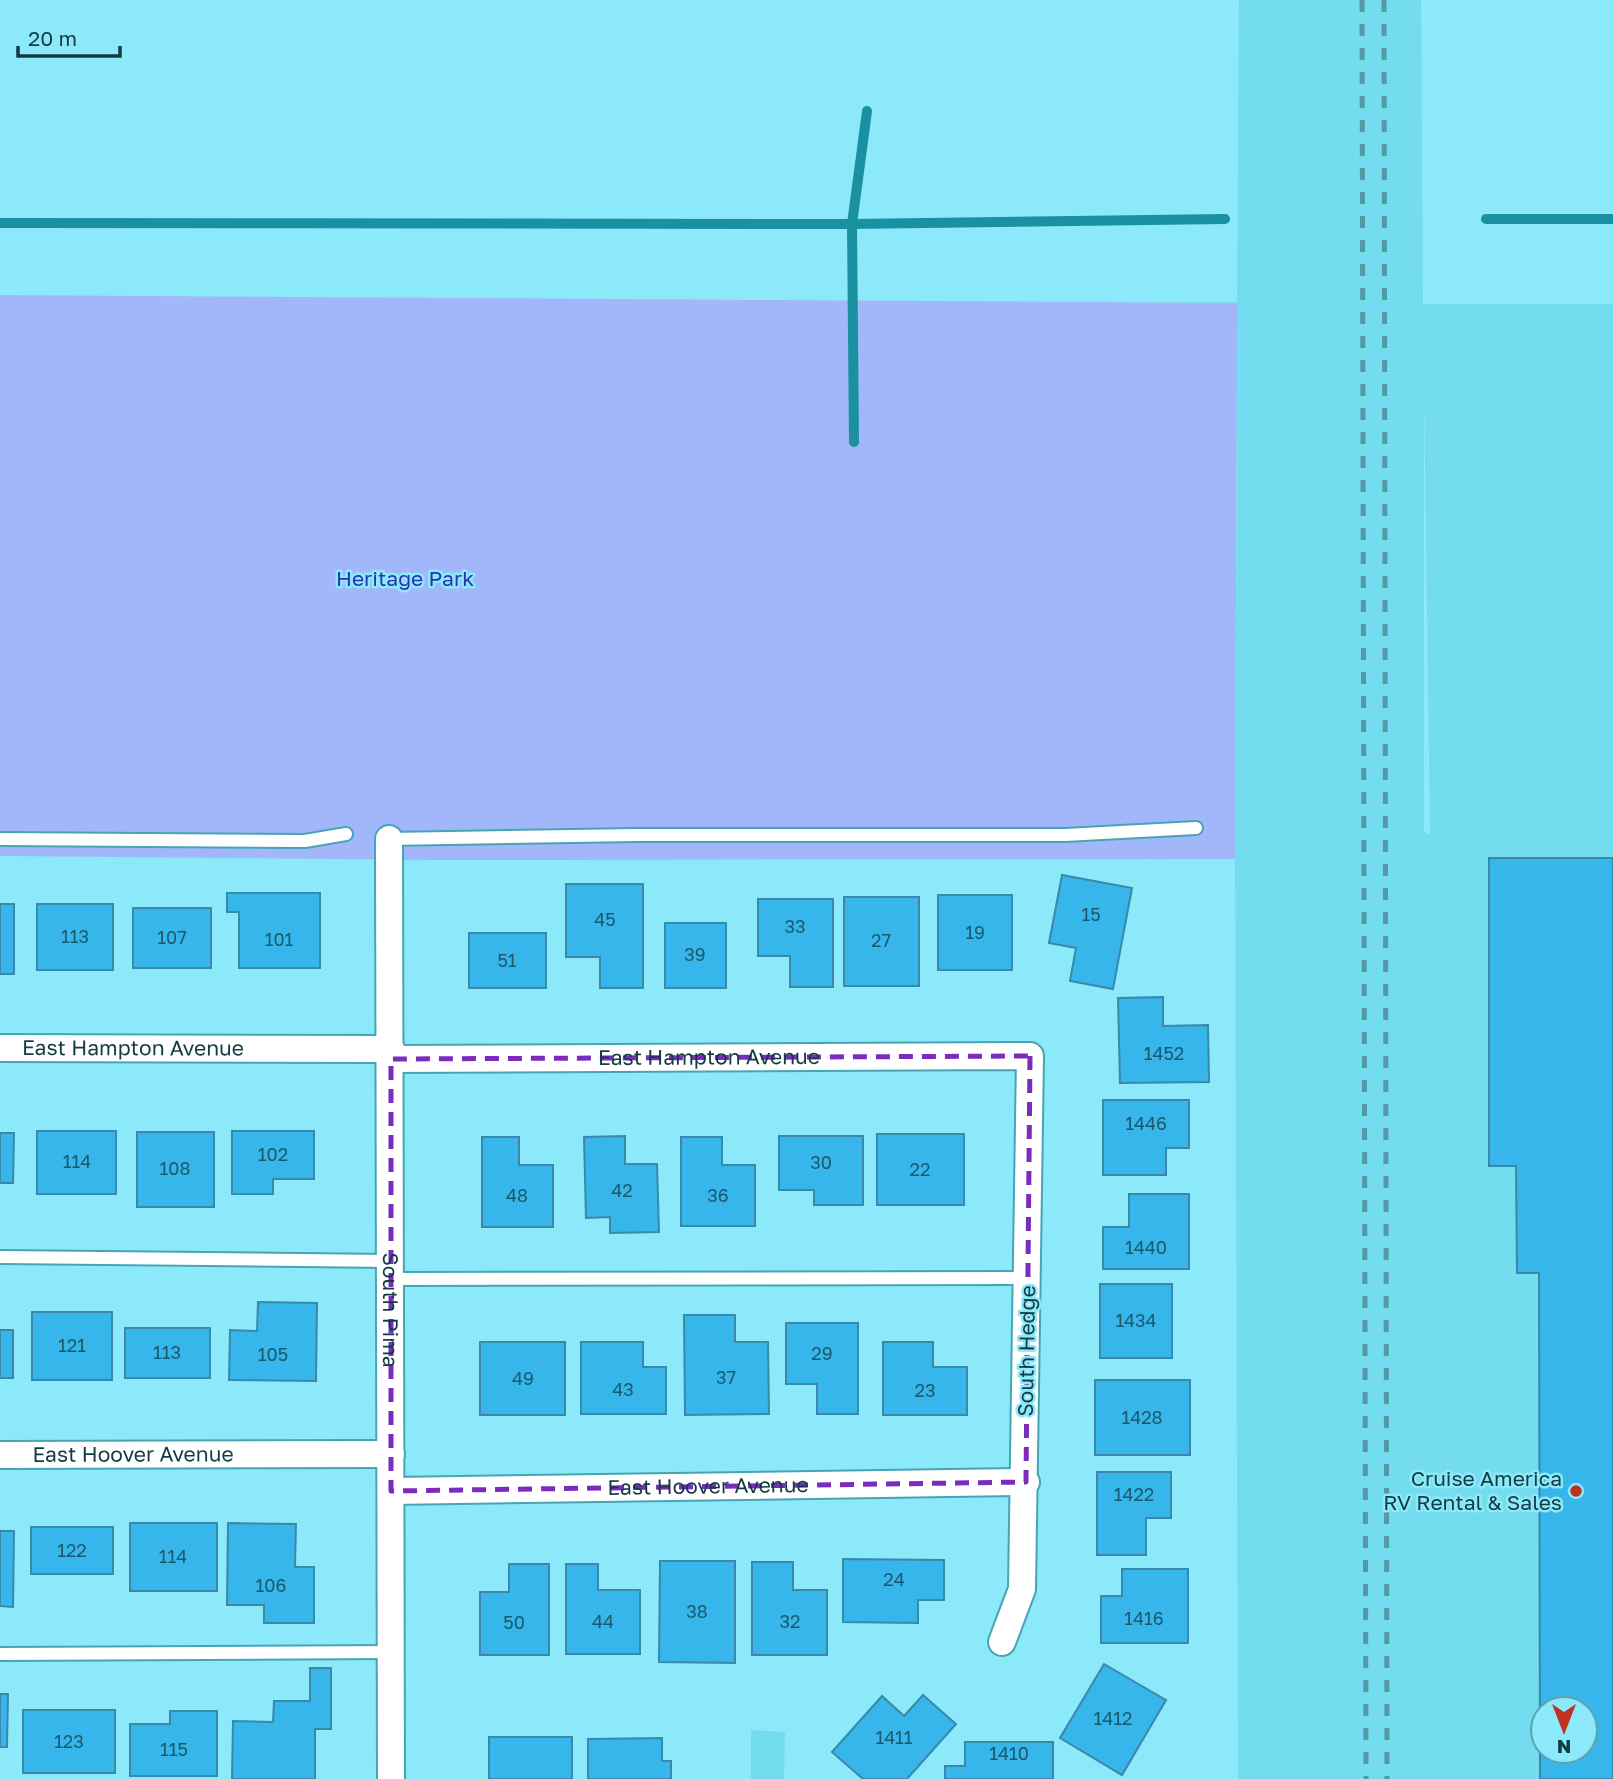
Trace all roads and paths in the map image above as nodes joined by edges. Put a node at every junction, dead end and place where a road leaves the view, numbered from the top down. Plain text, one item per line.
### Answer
1 (1196, 828) dead end
2 (346, 834) dead end
3 (0, 839) edge
4 (389, 839) joint
5 (0, 1048) edge
6 (391, 1054) junction
7 (1030, 1056) joint
8 (0, 1257) edge
9 (391, 1270) junction
10 (1028, 1278) junction
11 (391, 1454) junction
12 (0, 1455) edge
13 (1026, 1482) junction
14 (391, 1491) junction
15 (1002, 1642) dead end
16 (391, 1652) junction
17 (0, 1654) edge
18 (391, 1779) edge

1 - 4 lane
2 - 3 lane
4 - 6 street, South Pima
5 - 6 street, East Hampton Avenue
6 - 7 street, East Hampton Avenue
6 - 9 street, South Pima
7 - 10 street, South Hedge
8 - 9 lane
9 - 10 lane
9 - 11 street, South Pima
10 - 13 street, South Hedge
11 - 12 street, East Hoover Avenue
11 - 14 street, South Pima
13 - 14 street, East Hoover Avenue
13 - 15 street, South Hedge
14 - 16 street, South Pima
16 - 17 lane
16 - 18 street, South Pima

